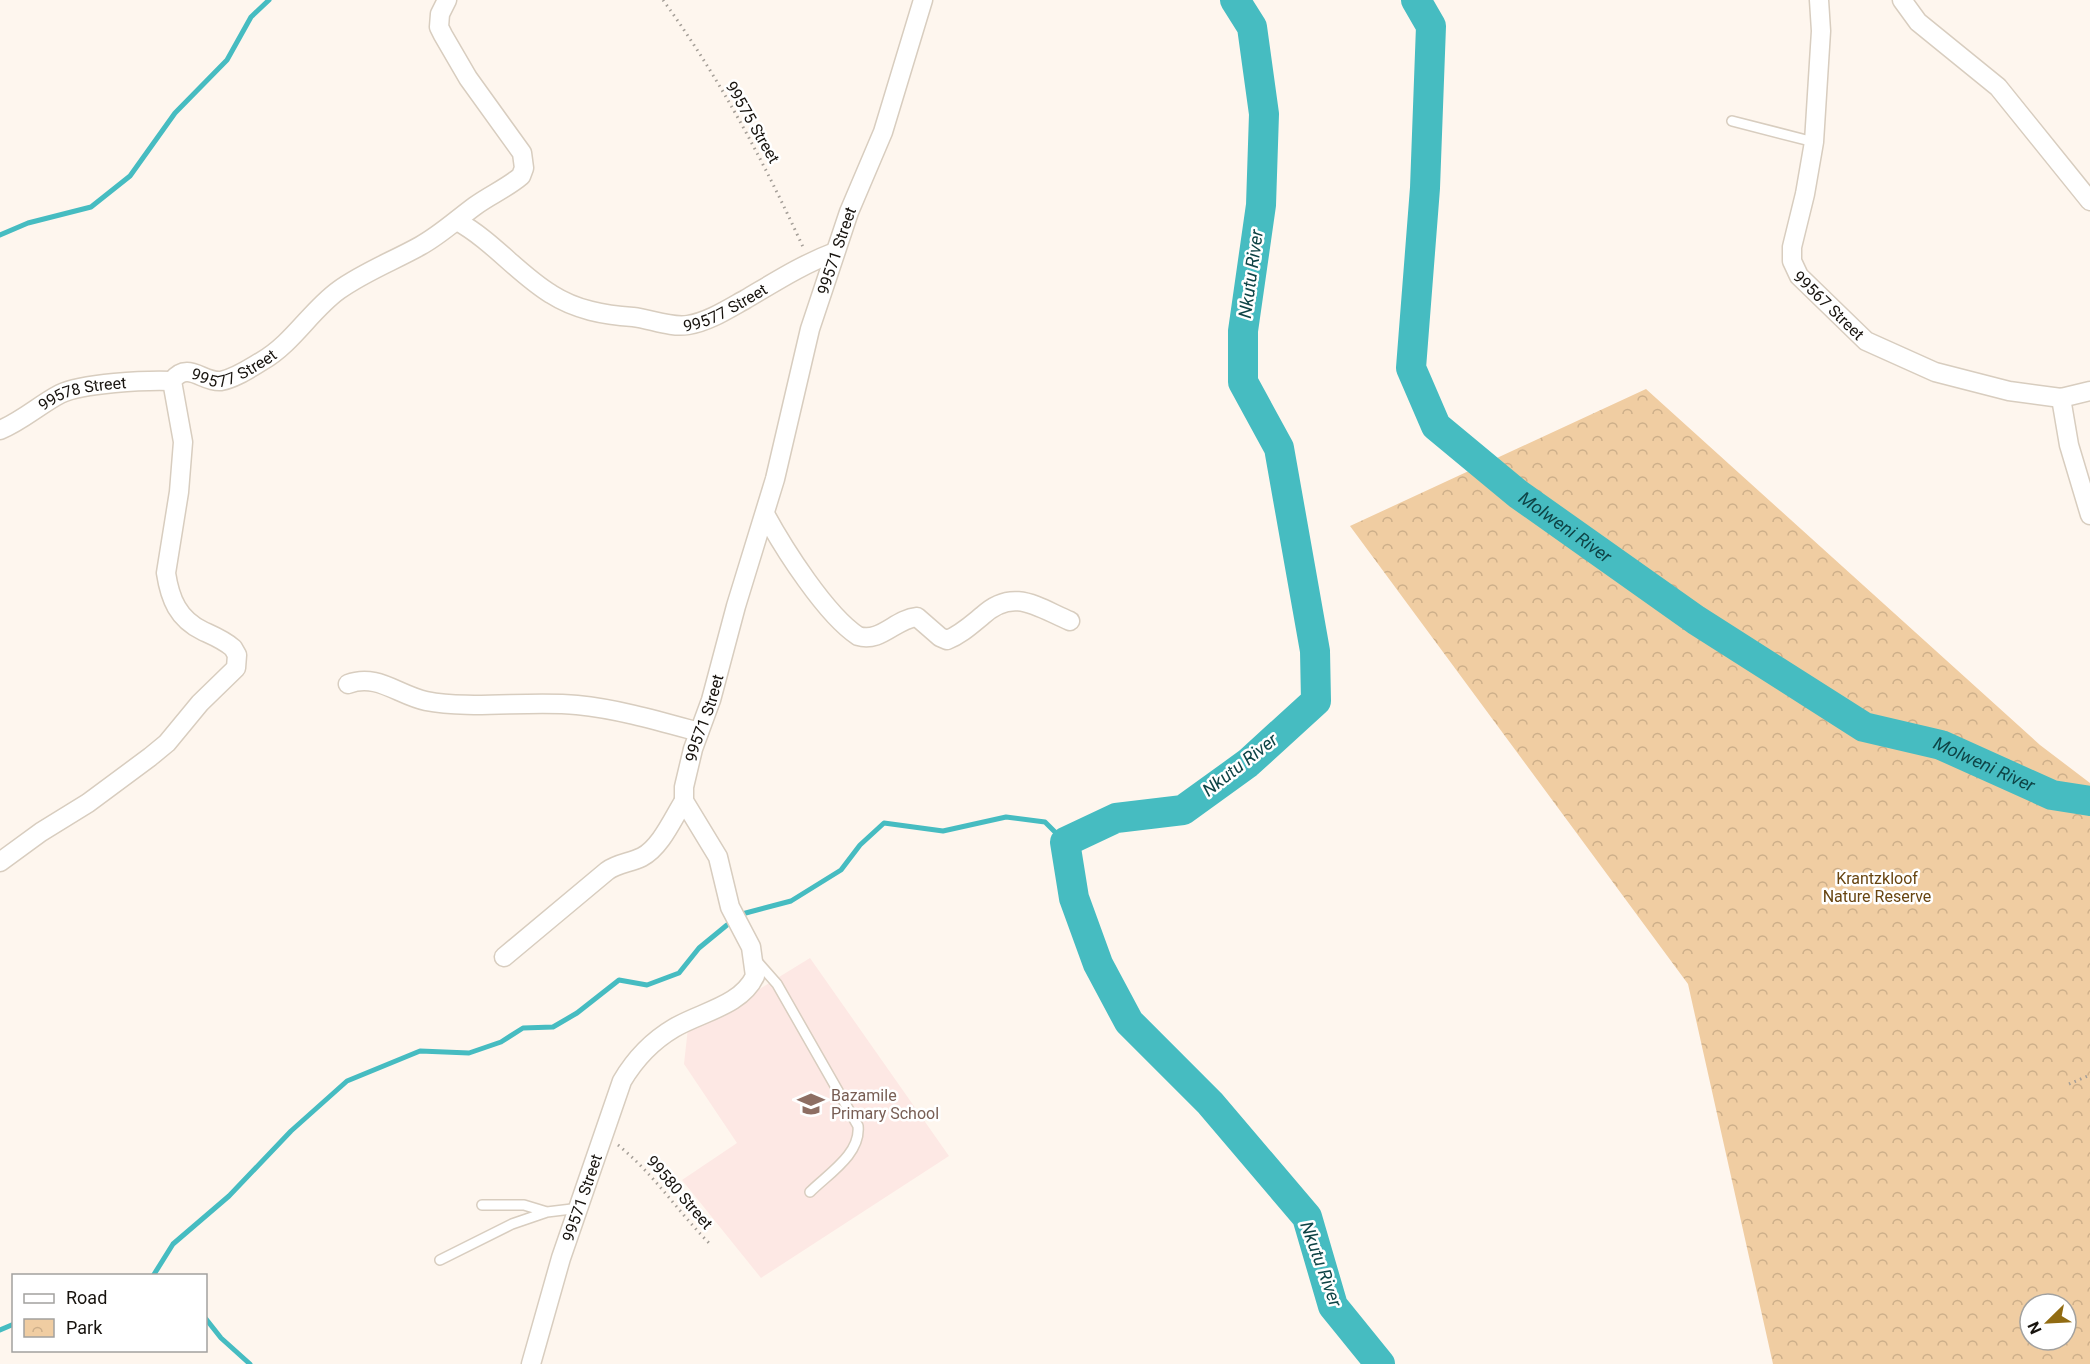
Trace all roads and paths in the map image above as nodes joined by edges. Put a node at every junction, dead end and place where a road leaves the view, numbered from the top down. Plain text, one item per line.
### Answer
1 (447, 0) edge
2 (663, 0) edge
3 (922, 0) edge
4 (1819, 0) edge
5 (1902, 0) edge
6 (1732, 121) dead end
7 (1814, 142) junction
8 (2090, 201) edge
9 (457, 221) junction
10 (835, 252) junction
11 (810, 262) junction
12 (172, 381) junction
13 (2090, 391) edge
14 (2061, 398) junction
15 (0, 430) edge
16 (765, 514) junction
17 (2090, 515) edge
18 (1070, 621) dead end
19 (348, 684) dead end
20 (699, 732) junction
21 (684, 801) junction
22 (0, 862) edge
23 (504, 957) dead end
24 (754, 957) junction
25 (2090, 1075) edge
26 (2069, 1084) dead end
27 (603, 1133) junction
28 (810, 1192) dead end
29 (482, 1205) dead end
30 (579, 1208) junction
31 (547, 1212) junction
32 (710, 1244) dead end
33 (441, 1260) dead end
34 (531, 1364) edge

1 - 9 street
2 - 11 path, 99575 Street
3 - 10 street, 99571 Street
4 - 7 street, 99567 Street
5 - 8 street
6 - 7 lane
7 - 14 street, 99567 Street
9 - 11 street, 99577 Street
9 - 12 street, 99577 Street
10 - 11 street, 99577 Street
10 - 16 street, 99571 Street
12 - 15 street, 99578 Street
12 - 22 street, 99577 Street
13 - 14 street, 99567 Street
14 - 17 street
16 - 18 street
16 - 20 street, 99571 Street
19 - 20 street
20 - 21 street, 99571 Street
21 - 23 street
21 - 24 street
24 - 27 street, 99571 Street
24 - 28 lane
25 - 26 path
27 - 30 street, 99571 Street
27 - 32 path, 99580 Street
29 - 31 lane
30 - 31 lane
30 - 34 street, 99571 Street
31 - 33 lane

